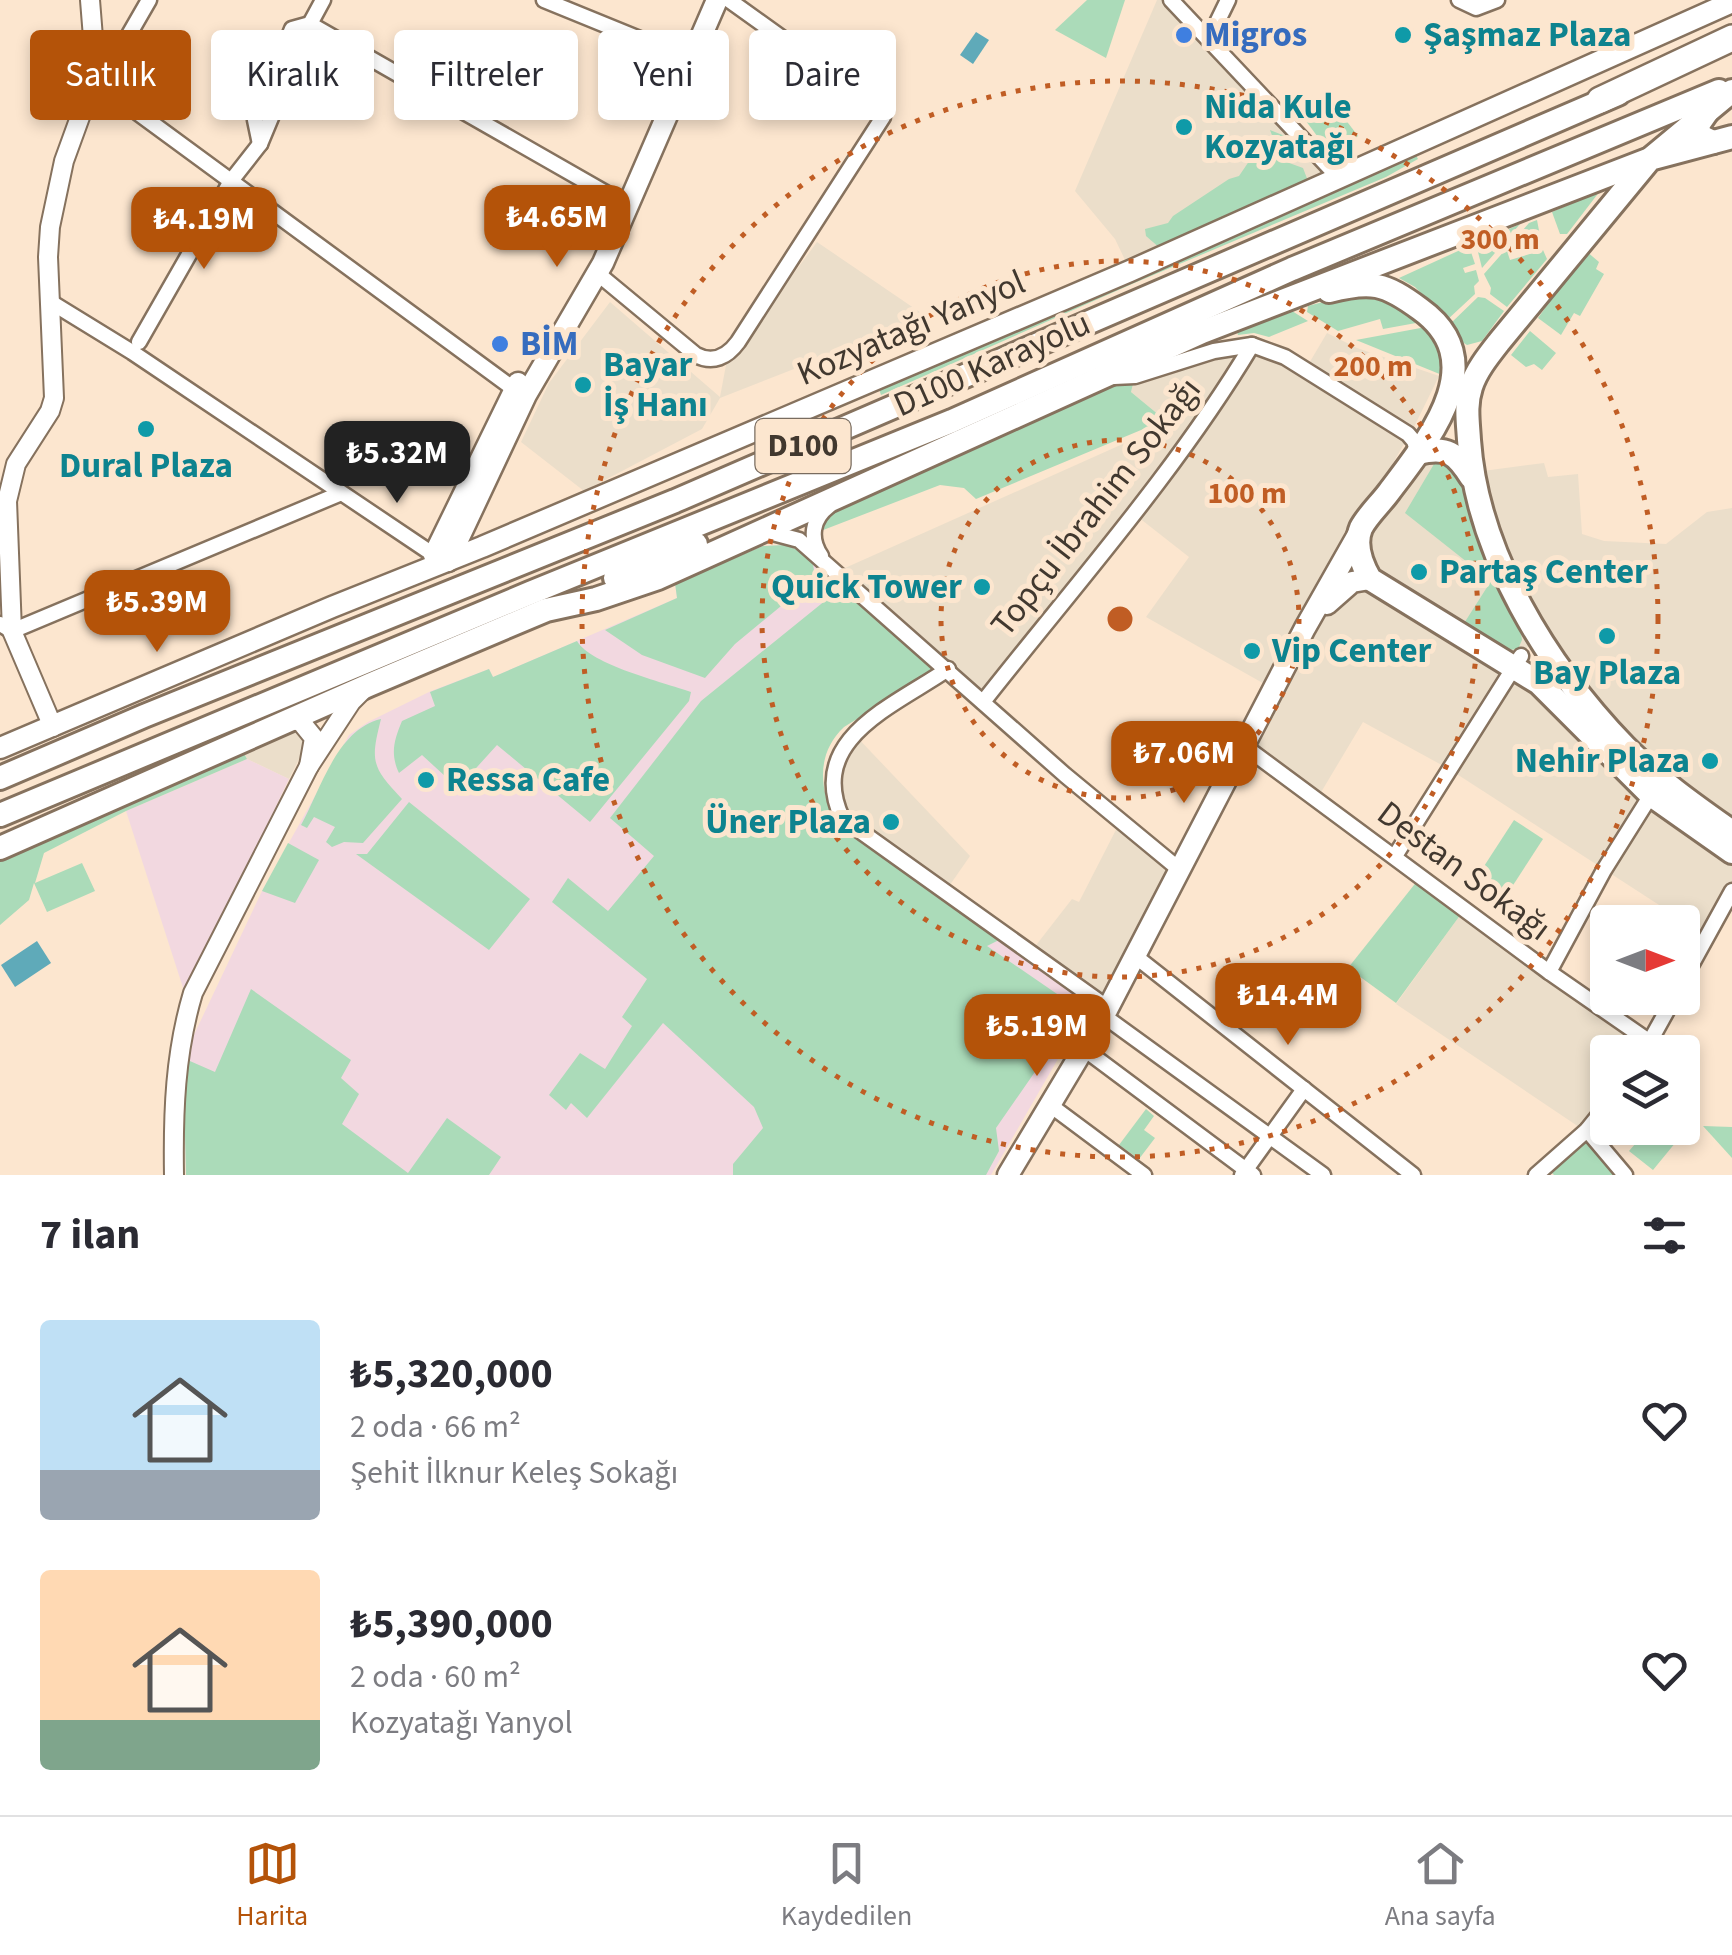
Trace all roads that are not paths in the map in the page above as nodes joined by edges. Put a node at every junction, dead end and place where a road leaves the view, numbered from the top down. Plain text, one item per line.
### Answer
1 (90, 0) edge
2 (149, 0) edge
3 (323, 0) edge
4 (544, 0) edge
5 (706, 0) edge
6 (717, 0) edge
7 (728, 0) edge
8 (1171, 0) edge
9 (1228, 0) edge
10 (1459, 0) edge
11 (1497, 0) edge
12 (1732, 2) edge
13 (310, 24) junction
14 (93, 30) edge
15 (130, 30) edge
16 (618, 30) edge
17 (692, 30) edge
18 (1732, 38) edge
19 (1208, 40) junction
20 (1732, 52) edge
21 (1732, 88) edge
22 (1600, 100) junction
23 (1710, 108) junction
24 (81, 120) edge
25 (146, 120) edge
26 (652, 120) edge
27 (1723, 139) edge
28 (1650, 158) junction
29 (1339, 178) junction
30 (231, 180) junction
31 (618, 200) junction
32 (598, 273) junction
33 (49, 301) junction
34 (1282, 304) junction
35 (138, 342) dead end
36 (1498, 342) junction
37 (1252, 345) junction
38 (1451, 346) junction
39 (1104, 378) junction
40 (514, 389) junction
41 (952, 421) junction
42 (1418, 452) junction
43 (8, 460) edge
44 (1474, 480) junction
45 (848, 492) junction
46 (339, 494) junction
47 (1361, 529) junction
48 (756, 532) junction
49 (441, 558) junction
50 (825, 561) junction
51 (1370, 579) junction
52 (546, 610) junction
53 (1528, 615) junction
54 (6, 628) edge
55 (1305, 628) junction
56 (1511, 659) junction
57 (948, 670) junction
58 (369, 685) junction
59 (983, 702) junction
60 (290, 719) junction
61 (54, 727) junction
62 (1244, 746) junction
63 (0, 748) edge
64 (309, 766) junction
65 (0, 778) edge
66 (1651, 795) junction
67 (98, 802) junction
68 (0, 815) edge
69 (1732, 832) edge
70 (0, 837) edge
71 (0, 848) edge
72 (1732, 852) edge
73 (1395, 856) junction
74 (1180, 870) junction
75 (1732, 892) edge
76 (1700, 950) edge
77 (1135, 956) junction
78 (1550, 972) junction
79 (1106, 1012) junction
80 (1631, 1035) edge
81 (1084, 1049) junction
82 (1304, 1088) junction
83 (1050, 1105) junction
84 (1590, 1126) edge
85 (1587, 1130) junction
86 (1270, 1136) junction
87 (1247, 1173) edge
88 (174, 1175) edge
89 (1008, 1175) edge
90 (1144, 1175) edge
91 (1323, 1175) edge
92 (1413, 1175) edge
93 (1536, 1175) edge
94 (1625, 1175) edge

1 - 14 street
2 - 15 street
3 - 13 street
4 - 16 street
5 - 17 main road
6 - 32 main road
7 - 32 street
8 - 19 street
9 - 19 street
10 - 11 street
12 - 29 main road, Kozyatağı Yanyol
13 - 30 street
13 - 31 street
18 - 22 highway
19 - 29 street
20 - 22 main road, D100 Karayolu / D100
21 - 23 main road, D100
21 - 41 main road, D100 Karayolu / D100
22 - 65 main road, D100 Karayolu / D100
23 - 27 main road
23 - 28 main road, D100
24 - 33 street
25 - 30 street
26 - 31 main road
27 - 28 main road
28 - 34 main road, D100
28 - 36 main road
29 - 49 main road, Kozyatağı Yanyol
30 - 35 street
30 - 40 street
31 - 40 main road
32 - 49 main road
33 - 43 street
33 - 46 street
34 - 38 main road
34 - 39 main road, D100
36 - 38 main road
36 - 44 main road
37 - 39 street, Topçu İbrahim Sokağı
37 - 42 street
37 - 59 street, Topçu İbrahim Sokağı
38 - 42 main road
39 - 45 main road, D100
40 - 49 main road
41 - 52 main road
41 - 68 main road, D100 Karayolu / D100
42 - 44 main road
42 - 47 main road
43 - 54 street
44 - 53 main road
45 - 48 main road, D100
45 - 50 street
46 - 49 street
46 - 54 street
47 - 51 main road
47 - 55 main road
48 - 50 street
48 - 52 main road, D100
49 - 61 main road, Kozyatağı Yanyol
50 - 57 street
51 - 55 main road
51 - 56 main road
52 - 58 main road, D100
53 - 56 main road
53 - 69 main road
54 - 61 street
55 - 62 main road
56 - 66 main road
56 - 73 street
57 - 59 street
57 - 79 street
58 - 60 main road, D100
58 - 64 street
59 - 74 street
60 - 64 street
60 - 67 main road, D100
61 - 63 main road, Kozyatağı Yanyol
62 - 73 street, Destan Sokağı
62 - 74 main road
64 - 88 street
66 - 72 main road
66 - 78 street
67 - 70 main road
67 - 71 main road, D100
73 - 78 street, Destan Sokağı
74 - 77 main road
75 - 76 street
77 - 79 main road
77 - 82 street
78 - 80 street, Destan Sokağı
79 - 81 main road
79 - 86 street
81 - 83 main road
81 - 87 street
82 - 86 street
82 - 92 street
83 - 89 main road
83 - 90 street
84 - 85 street
85 - 93 street
85 - 94 street
86 - 87 street
86 - 91 street

